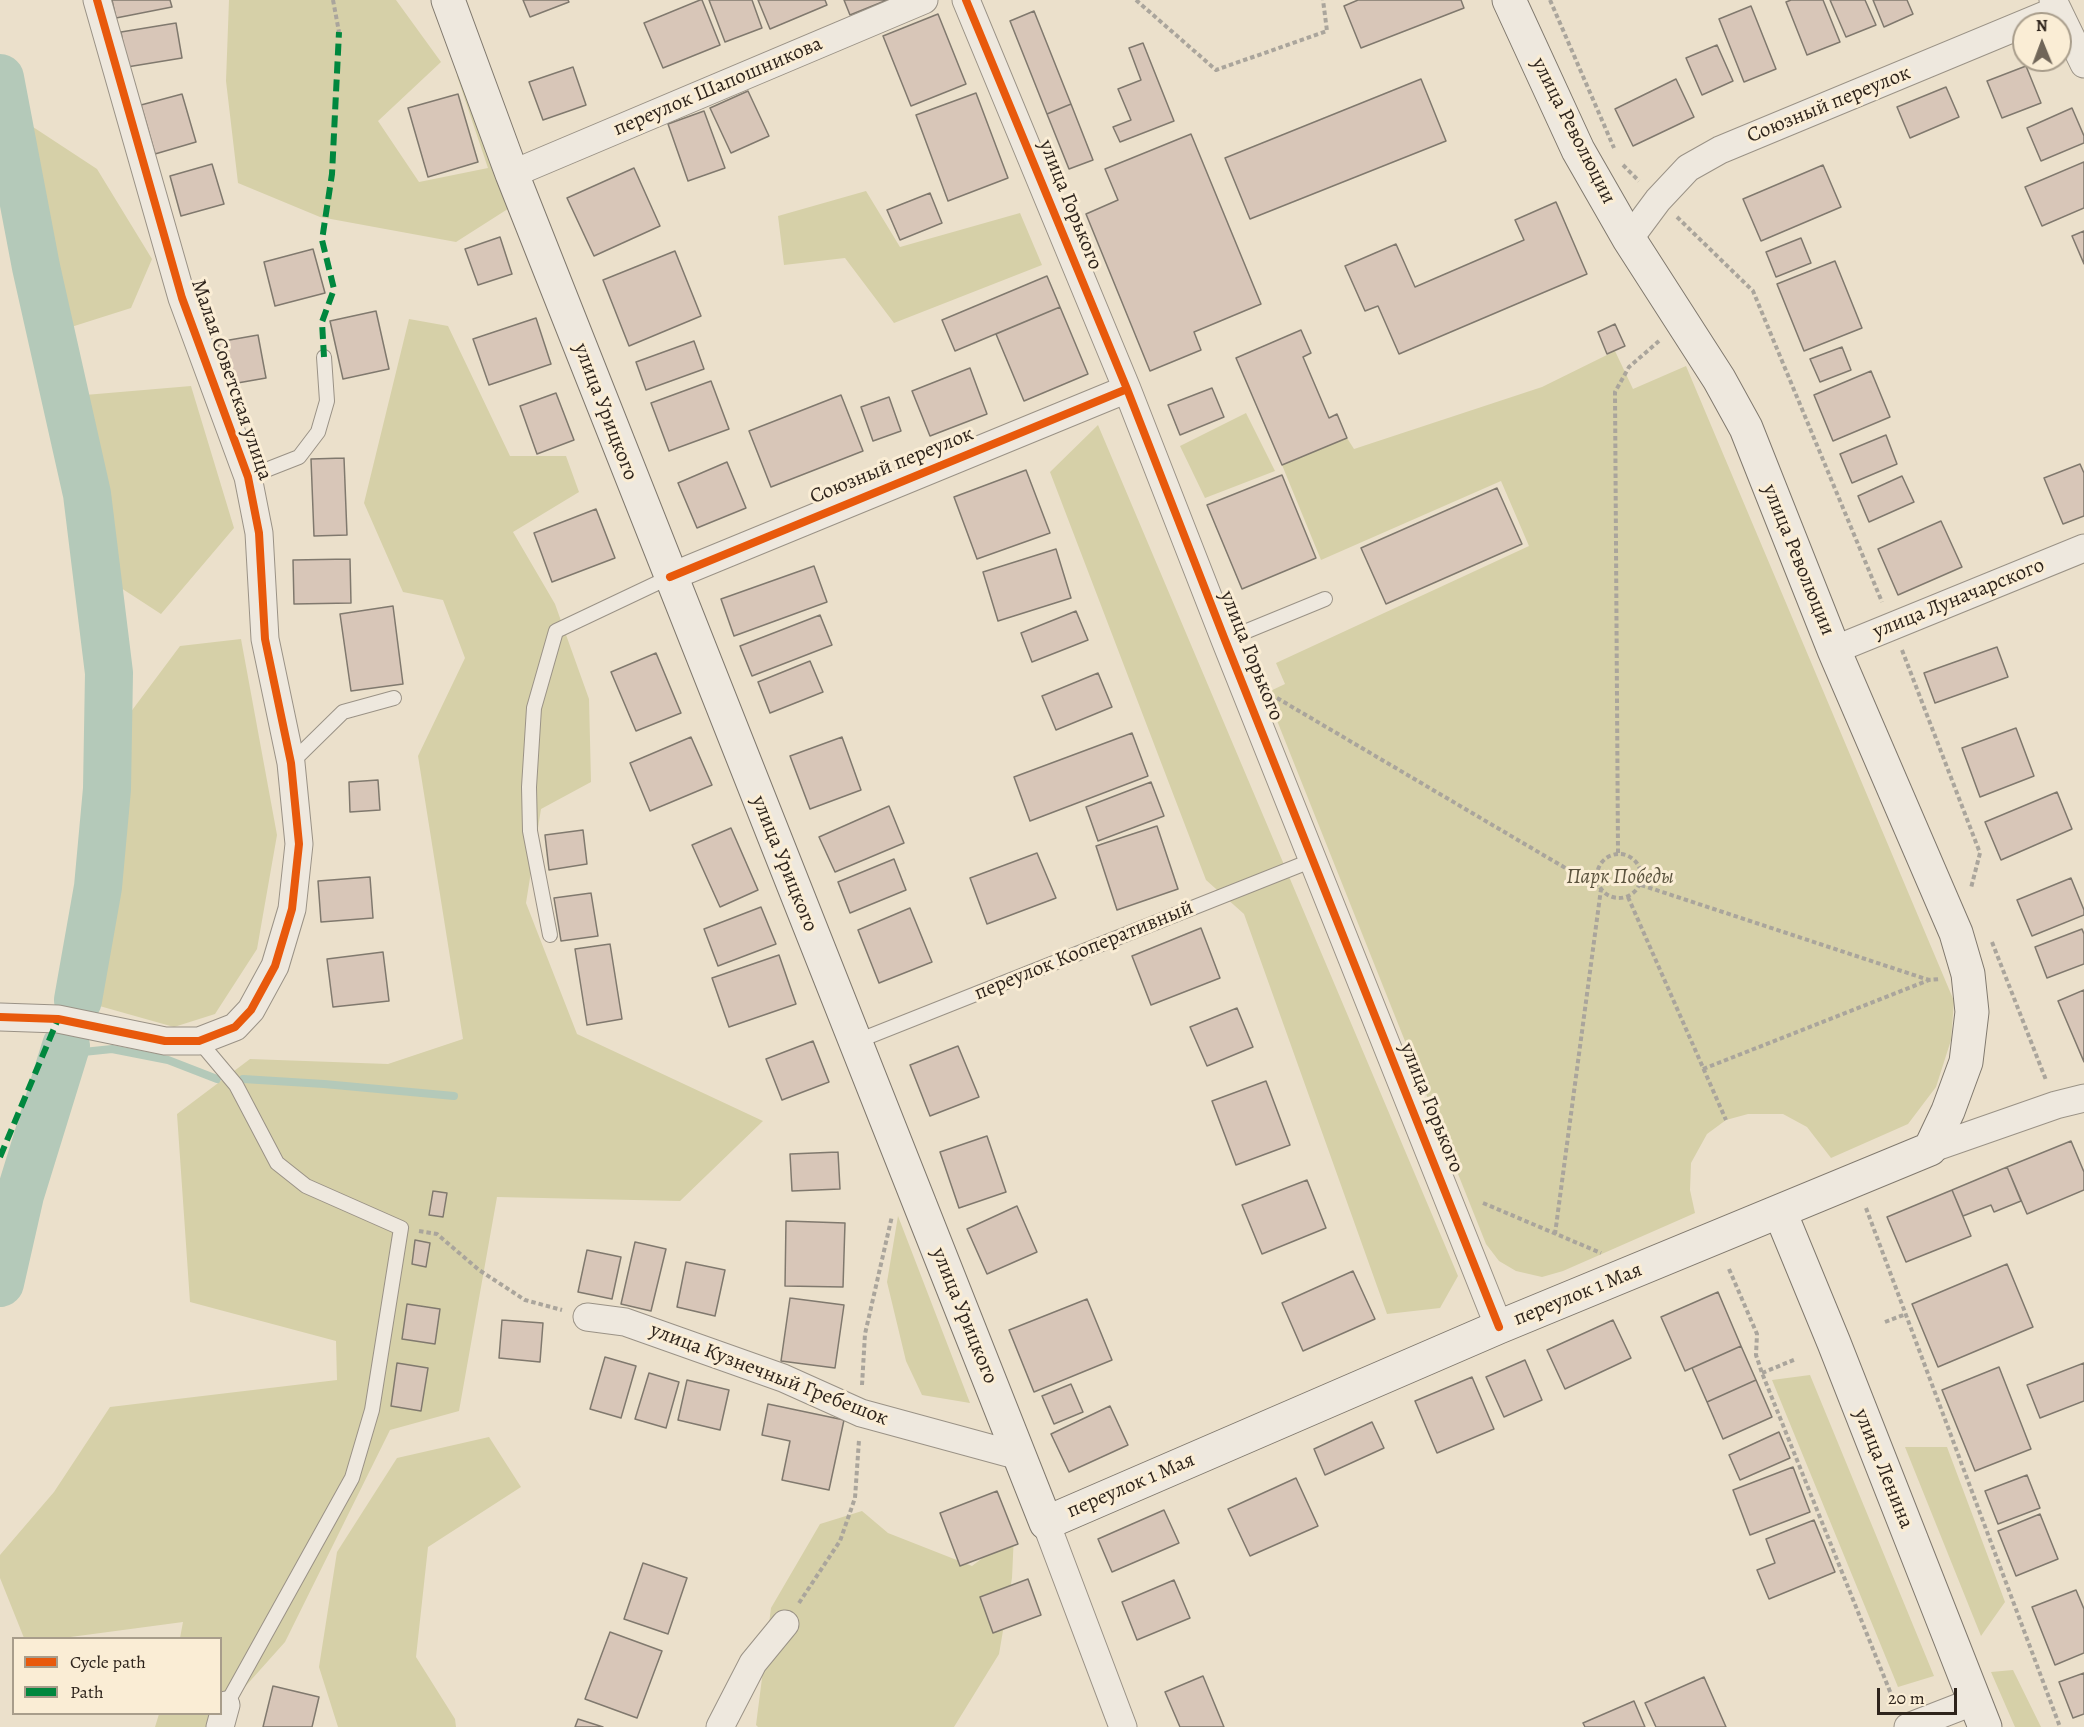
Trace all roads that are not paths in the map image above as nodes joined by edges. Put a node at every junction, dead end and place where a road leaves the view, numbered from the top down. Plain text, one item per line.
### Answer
1 (97, 0) edge
2 (448, 0) edge
3 (924, 0) edge
4 (966, 0) edge
5 (1509, 0) edge
6 (2055, 5) edge
7 (2084, 63) edge
8 (512, 174) junction
9 (1629, 239) junction
10 (324, 357) dead end
11 (1127, 389) junction
12 (248, 477) junction
13 (2084, 548) edge
14 (670, 577) junction
15 (1325, 599) dead end
16 (1225, 640) junction
17 (1833, 650) junction
18 (394, 698) dead end
19 (291, 763) junction
20 (1313, 860) junction
21 (550, 935) dead end
22 (0, 1017) edge
23 (199, 1041) junction
24 (855, 1042) junction
25 (2084, 1098) edge
26 (1930, 1149) junction
27 (1780, 1212) junction
28 (587, 1317) road end
29 (1499, 1327) junction
30 (1019, 1456) junction
31 (1046, 1523) junction
32 (785, 1624) dead end
33 (1980, 1714) edge
34 (223, 1716) edge
35 (1902, 1716) edge
36 (720, 1727) edge
37 (1123, 1727) edge

1 - 12 street, Малая Советская улица
2 - 8 main road, улица Урицкого
3 - 8 street, переулок Шапошникова
4 - 11 street, улица Горького
5 - 9 main road, улица Революции
6 - 7 street
6 - 9 street, Союзный переулок
8 - 14 main road, улица Урицкого
9 - 17 main road, улица Революции
10 - 12 lane
11 - 14 street, Союзный переулок
11 - 16 street, улица Горького
12 - 19 street, Малая Советская улица
13 - 17 street, улица Луначарского
14 - 21 lane
14 - 24 main road, улица Урицкого
15 - 16 lane
16 - 20 street, улица Горького
17 - 26 main road, улица Революции
18 - 19 lane
19 - 23 street, Малая Советская улица
20 - 24 lane, переулок Кооперативный
20 - 29 street, улица Горького
22 - 23 street, Малая Советская улица
23 - 34 lane
24 - 30 main road, улица Урицкого
25 - 26 street, переулок 1 Мая
26 - 27 main road, переулок 1 Мая
27 - 29 main road, переулок 1 Мая
27 - 33 main road, улица Ленина
28 - 30 street, улица Кузнечный Гребешок
29 - 31 main road, переулок 1 Мая
30 - 31 main road, улица Урицкого
31 - 37 street, улица Урицкого
32 - 36 street
33 - 35 street

